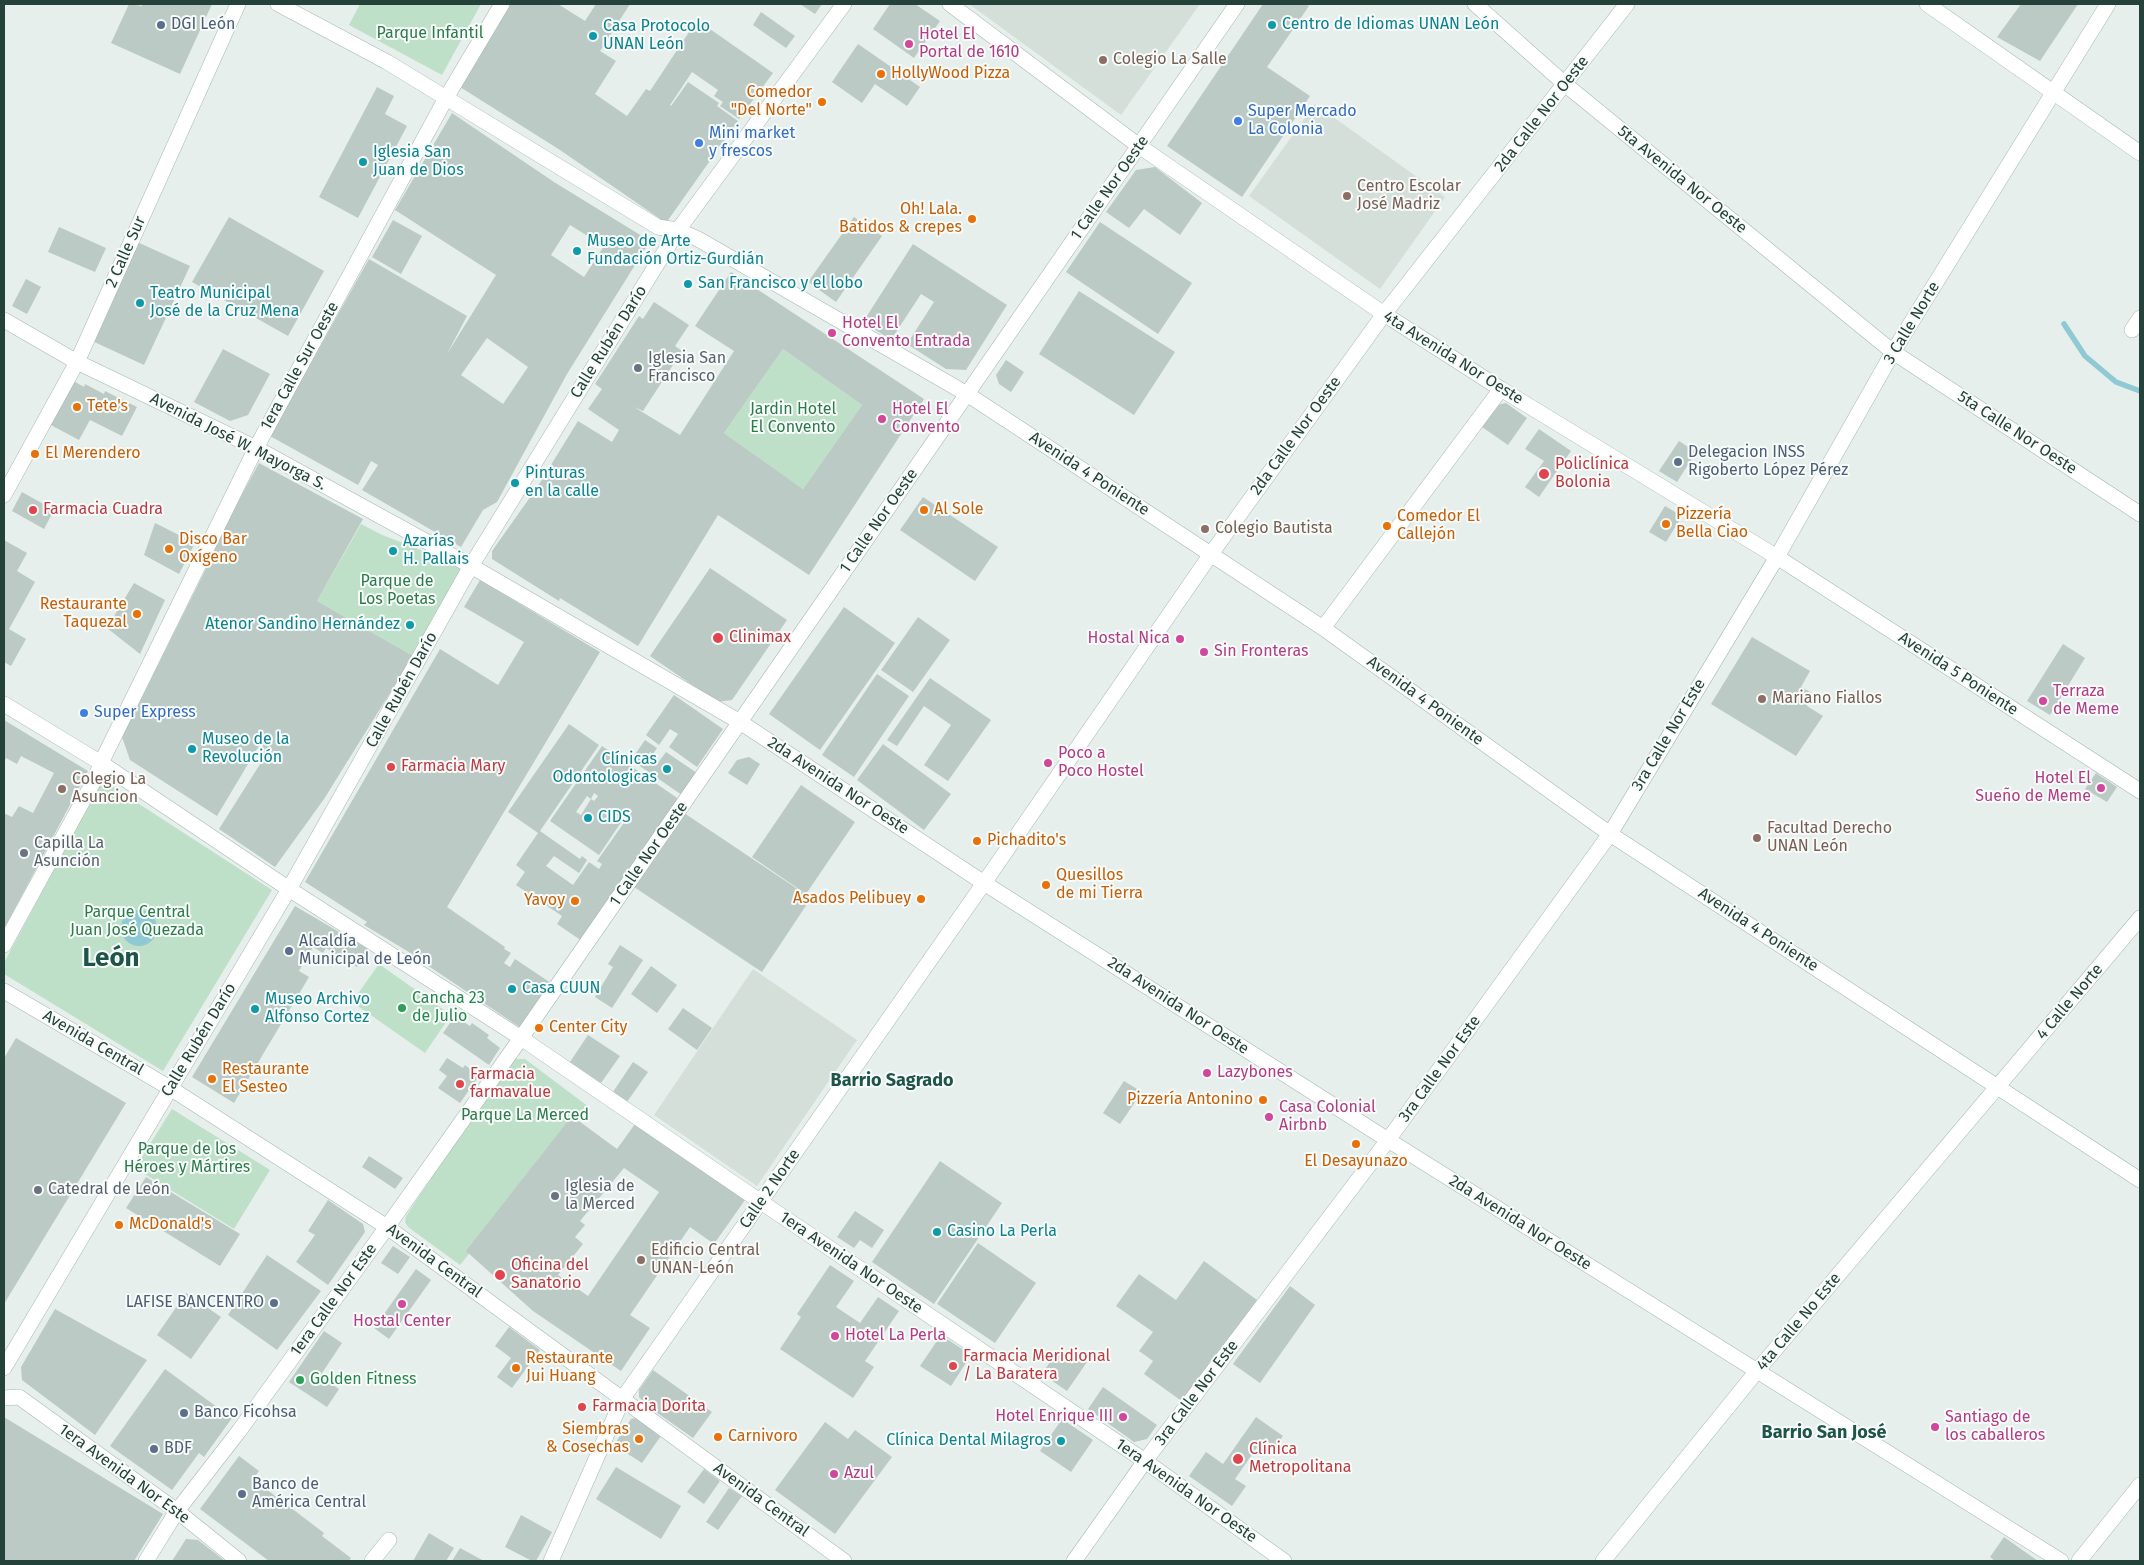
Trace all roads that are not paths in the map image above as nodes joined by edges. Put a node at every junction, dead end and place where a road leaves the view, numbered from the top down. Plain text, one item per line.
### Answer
1 (238, 4) edge
2 (278, 4) edge
3 (502, 4) edge
4 (844, 4) edge
5 (950, 4) edge
6 (1237, 4) edge
7 (1475, 4) edge
8 (1627, 4) edge
9 (1927, 4) edge
10 (2108, 4) edge
11 (1566, 85) junction
12 (2053, 92) junction
13 (446, 98) junction
14 (1139, 146) junction
15 (2140, 153) edge
16 (678, 230) junction
17 (1384, 314) junction
18 (4, 320) edge
19 (1894, 352) junction
20 (77, 362) junction
21 (1501, 389) junction
22 (968, 394) junction
23 (256, 448) junction
24 (4, 495) edge
25 (2140, 514) edge
26 (1211, 554) junction
27 (1776, 557) junction
28 (472, 566) junction
29 (1323, 628) junction
30 (4, 704) edge
31 (740, 722) junction
32 (101, 763) junction
33 (2140, 791) edge
34 (1610, 834) junction
35 (984, 883) junction
36 (289, 889) junction
37 (2140, 918) edge
38 (4, 945) edge
39 (4, 992) edge
40 (522, 1038) junction
41 (1999, 1087) junction
42 (170, 1088) junction
43 (1388, 1140) junction
44 (2140, 1180) edge
45 (760, 1202) junction
46 (388, 1227) junction
47 (4, 1368) edge
48 (1757, 1371) junction
49 (4, 1398) edge
50 (623, 1398) junction
51 (1145, 1461) junction
52 (2140, 1485) edge
53 (177, 1511) junction
54 (389, 1540) dead end
55 (146, 1561) edge
56 (239, 1561) edge
57 (372, 1561) edge
58 (551, 1561) edge
59 (844, 1561) edge
60 (1074, 1561) edge
61 (1284, 1561) edge
62 (1603, 1561) edge
63 (2061, 1561) edge
64 (2079, 1561) edge

1 - 20 street, 2 Calle Sur
2 - 13 street, Avenida 4 Poniente
3 - 13 street, 1era Calle Sur Oeste
4 - 16 street, Calle Rubén Darío
5 - 14 street, 4ta Avenida Nor Oeste
6 - 14 street, 1 Calle Nor Oeste
7 - 11 street, 5ta Avenida Nor Oeste
8 - 11 street, 2da Calle Nor Oeste
9 - 12 street
10 - 12 street, 3 Calle Norte
11 - 17 street, 2da Calle Nor Oeste
11 - 19 street, 5ta Avenida Nor Oeste
12 - 15 street
12 - 19 street, 3 Calle Norte
13 - 16 street, Avenida 4 Poniente
13 - 23 street, 1era Calle Sur Oeste
14 - 17 street, 4ta Avenida Nor Oeste
14 - 22 street, 1 Calle Nor Oeste
16 - 22 street, Avenida 4 Poniente
16 - 28 street, Calle Rubén Darío
17 - 21 street, 4ta Avenida Nor Oeste
17 - 26 street, 2da Calle Nor Oeste
18 - 20 street, Avenida José W. Mayorga S.
19 - 25 street, 5ta Calle Nor Oeste
19 - 27 street, 3 Calle Norte
20 - 23 street, Avenida José W. Mayorga S.
20 - 24 street, 2 Calle Sur
21 - 27 street, 4ta Avenida Nor Oeste
21 - 29 street
22 - 26 street, Avenida 4 Poniente
22 - 31 street, 1 Calle Nor Oeste
23 - 28 street, Avenida José W. Mayorga S.
23 - 32 street, 1era Calle Sur Oeste
26 - 29 street, Avenida 4 Poniente
26 - 35 street, 2da Calle Nor Oeste
27 - 33 street, Avenida 5 Poniente
27 - 34 street, 3ra Calle Nor Este
28 - 31 street, 2da Avenida Nor Oeste
28 - 36 street, Calle Rubén Darío
29 - 34 street, Avenida 4 Poniente
30 - 32 street, 1era Avenida Nor Oeste
31 - 35 street, 2da Avenida Nor Oeste
31 - 40 street, 1 Calle Nor Oeste
32 - 36 street, 1era Avenida Nor Oeste
32 - 38 street, 1era Calle Sur Oeste
34 - 41 street, Avenida 4 Poniente
34 - 43 street, 3ra Calle Nor Este
35 - 43 street, 2da Avenida Nor Oeste
35 - 45 street, Calle 2 Norte
36 - 40 street, 1era Avenida Nor Oeste
36 - 42 street, Calle Rubén Darío
37 - 41 street, 4 Calle Norte
39 - 42 street, Avenida Central
40 - 45 street, 1era Avenida Nor Oeste
40 - 46 street, 1era Calle Nor Este
41 - 44 street, Avenida 4 Poniente
41 - 48 street, 4ta Calle No Este
42 - 46 street, Avenida Central
42 - 47 street, Calle Rubén Darío
43 - 48 street, 2da Avenida Nor Oeste
43 - 51 street, 3ra Calle Nor Este
45 - 50 street, Calle 2 Norte
45 - 51 street, 1era Avenida Nor Oeste
46 - 50 street, Avenida Central
46 - 53 street, 1era Calle Nor Este
48 - 62 street, 4ta Calle No Este
48 - 63 street, 2da Avenida Nor Oeste
49 - 53 street, 1era Avenida Nor Este
50 - 58 street, Calle 2 Norte
50 - 59 street, Avenida Central
51 - 60 street, 3ra Calle Nor Este
51 - 61 street, 1era Avenida Nor Oeste
52 - 64 street
53 - 55 street, 1era Calle Nor Este
53 - 56 street, 1era Avenida Nor Este
54 - 57 street

